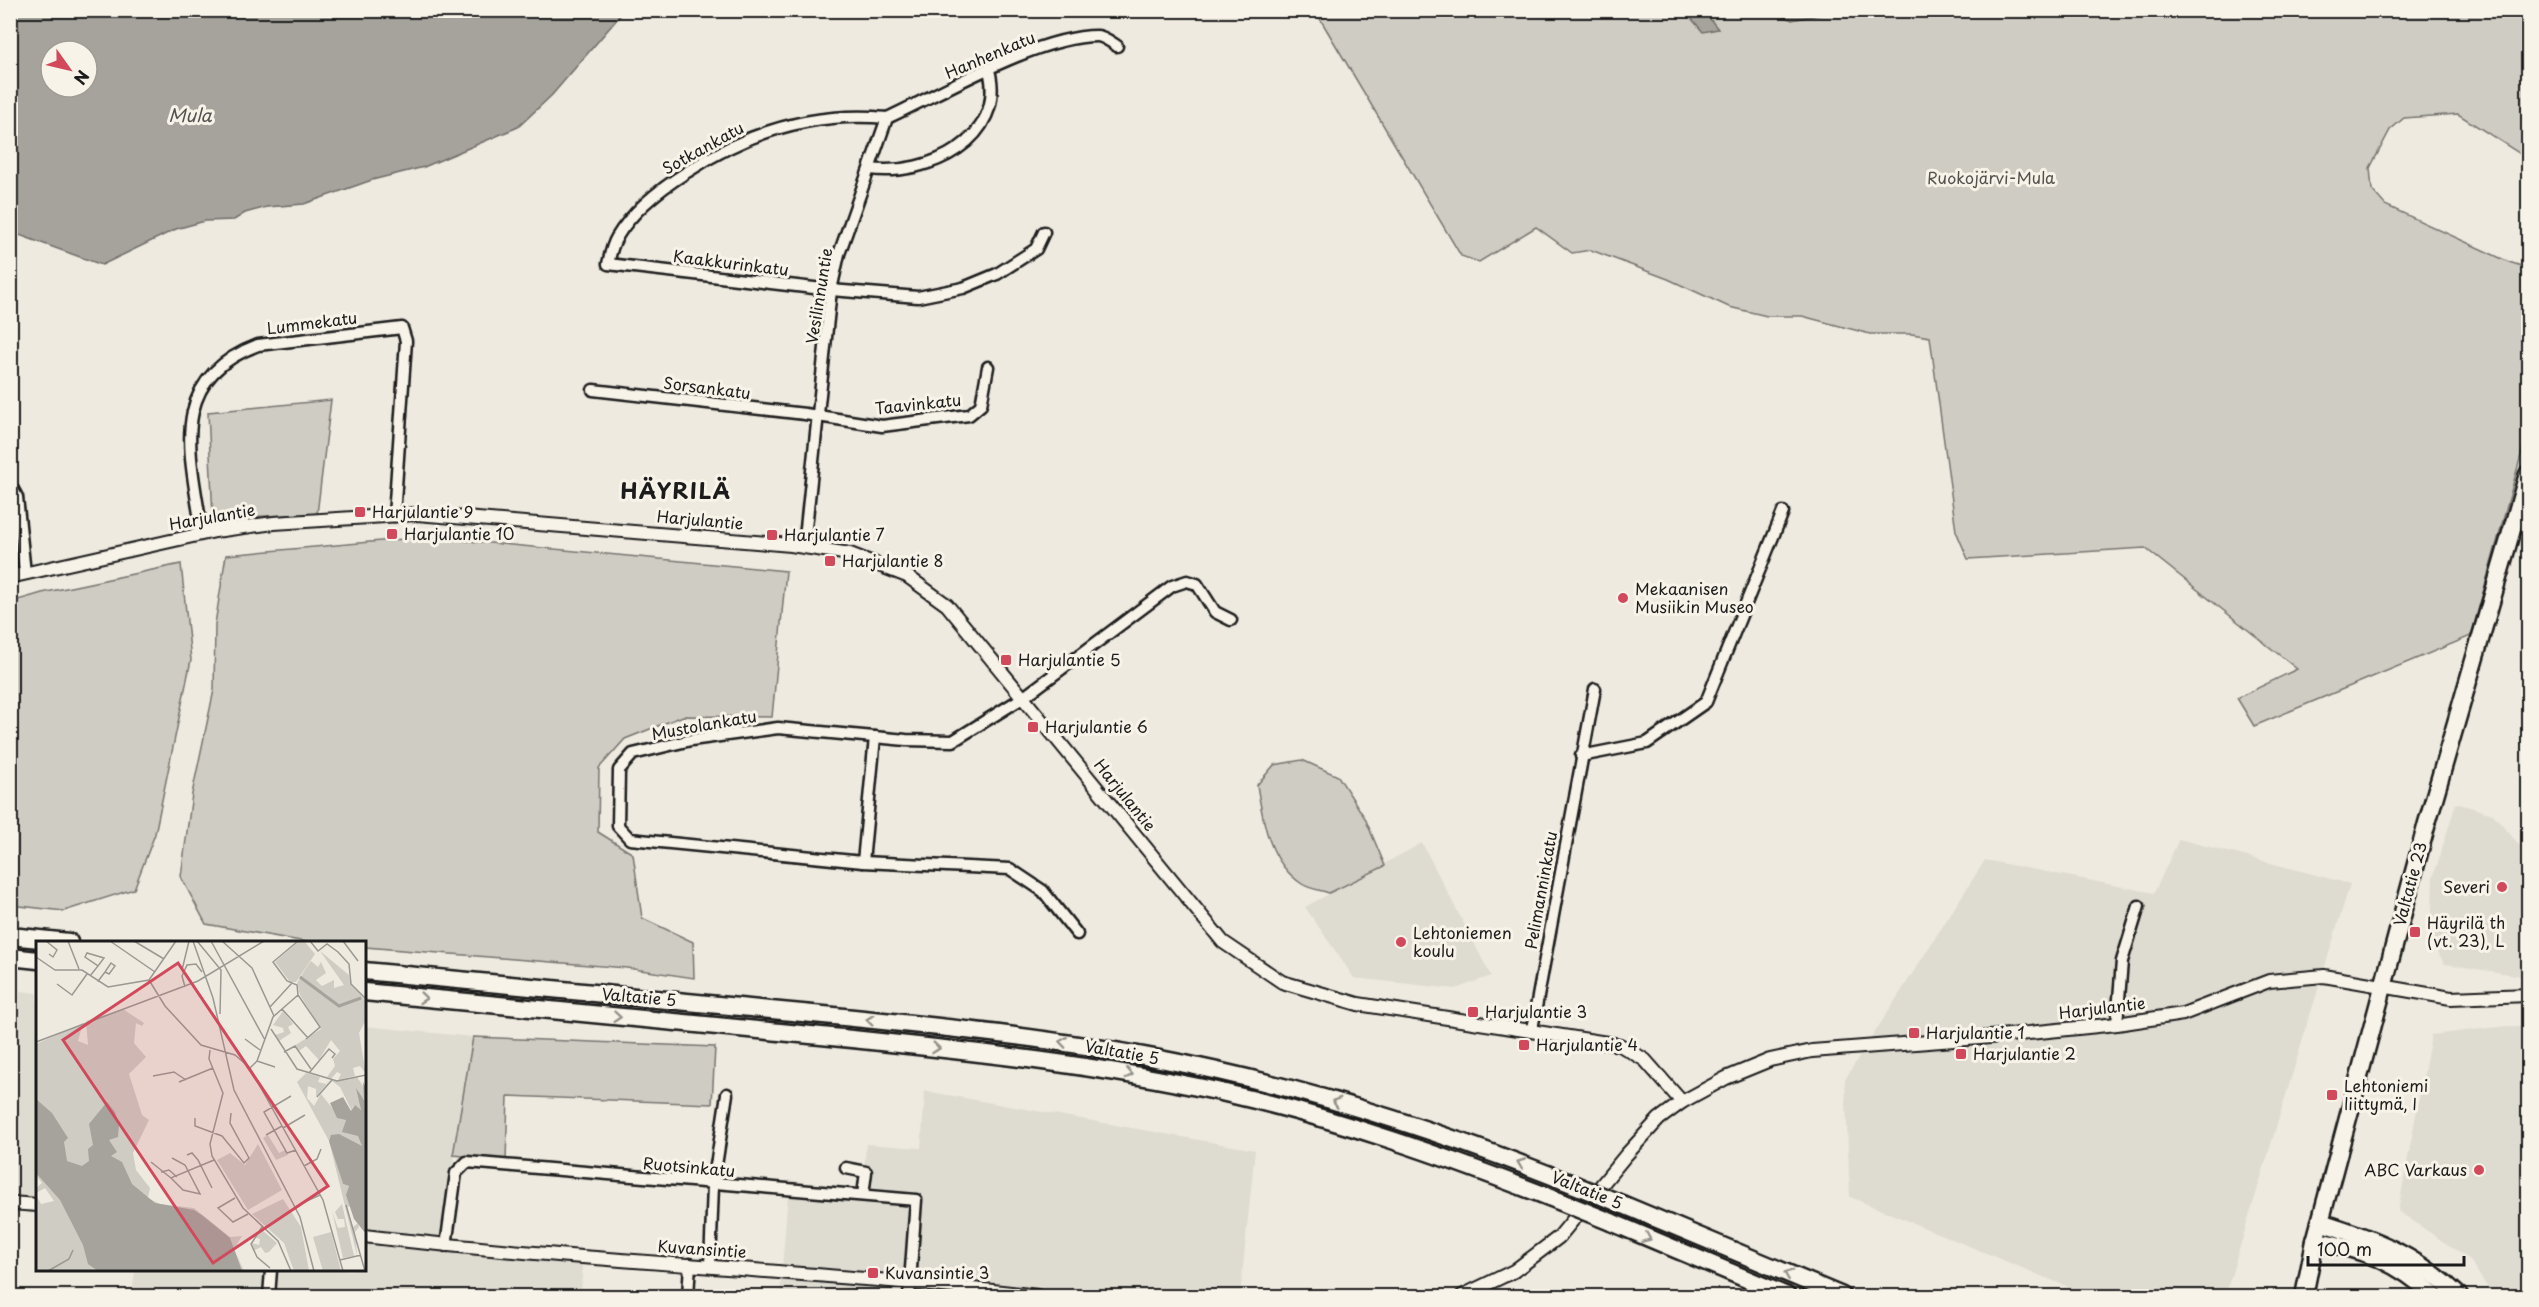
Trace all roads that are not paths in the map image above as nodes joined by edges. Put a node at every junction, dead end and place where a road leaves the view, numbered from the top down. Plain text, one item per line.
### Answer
1 (1117, 46) dead end
2 (989, 70) junction
3 (886, 118) junction
4 (870, 169) junction
5 (1044, 232) dead end
6 (608, 264) joint
7 (831, 290) junction
8 (987, 367) dead end
9 (593, 390) dead end
10 (817, 416) junction
11 (2529, 474) edge
12 (10, 484) edge
13 (1783, 512) dead end
14 (394, 516) junction
15 (202, 533) junction
16 (804, 547) junction
17 (25, 573) junction
18 (10, 576) edge
19 (1231, 620) dead end
20 (1595, 689) dead end
21 (1024, 697) junction
22 (875, 737) junction
23 (1581, 756) junction
24 (863, 862) junction
25 (2139, 906) dead end
26 (1077, 934) dead end
27 (10, 936) edge
28 (59, 941) edge
29 (10, 957) edge
30 (36, 960) edge
31 (366, 971) edge
32 (2382, 986) junction
33 (366, 992) edge
34 (2529, 995) edge
35 (2117, 1024) junction
36 (1532, 1029) junction
37 (727, 1094) dead end
38 (1682, 1102) junction
39 (846, 1168) dead end
40 (713, 1185) junction
41 (863, 1195) junction
42 (10, 1203) edge
43 (36, 1205) edge
44 (2320, 1222) junction
45 (366, 1236) edge
46 (2315, 1240) junction
47 (446, 1246) junction
48 (690, 1264) junction
49 (710, 1266) junction
50 (271, 1271) edge
51 (910, 1282) junction
52 (269, 1296) edge
53 (688, 1296) edge
54 (909, 1296) edge
55 (1037, 1296) edge
56 (1462, 1296) edge
57 (1787, 1296) edge
58 (1842, 1296) edge
59 (2304, 1296) edge
60 (2434, 1296) edge
61 (2459, 1296) edge

1 - 2 street, Hanhenkatu
2 - 3 street, Hanhenkatu
2 - 4 street
3 - 4 street, Vesilinnuntie
3 - 6 street, Sotkankatu
4 - 7 street, Vesilinnuntie
5 - 7 street, Kaakkurinkatu
6 - 7 street, Kaakkurinkatu
7 - 10 street, Vesilinnuntie
8 - 10 street, Taavinkatu
9 - 10 street, Sorsankatu
10 - 16 street, Vesilinnuntie
11 - 32 highway, Valtatie 23
12 - 17 street
13 - 23 street
14 - 15 street, Harjulantie
14 - 15 street, Lummekatu
14 - 16 street, Harjulantie
15 - 17 street, Harjulantie
16 - 21 street, Harjulantie
17 - 18 street, Harjulantie
19 - 21 street, Mustolankatu
20 - 23 street, Pelimanninkatu
21 - 22 street, Mustolankatu
21 - 36 street, Harjulantie
22 - 24 street
22 - 24 street, Mustolankatu
23 - 36 street, Pelimanninkatu
24 - 26 street, Mustolankatu
25 - 35 street
27 - 28 highway
29 - 30 highway
58 -> 31 highway, Valtatie 5, bridge
32 - 34 street, Harjulantie
32 - 35 street, Harjulantie
32 - 44 highway, Valtatie 23
33 -> 57 highway, Valtatie 5, bridge
35 - 38 street, Harjulantie
36 - 38 street, Harjulantie
37 - 40 street
38 - 56 street, Harjulantie
39 - 41 street
40 - 41 street, Ruotsinkatu
40 - 47 street, Ruotsinkatu
40 - 49 street
41 - 51 street, Ruotsinkatu
42 - 43 street
44 - 46 highway, Valtatie 23
44 - 61 highway
45 - 47 street, Kuvansintie
46 - 59 highway, Valtatie 23
46 - 60 highway
47 - 48 street, Kuvansintie
48 - 49 street, Kuvansintie
48 - 53 street
49 - 51 street, Kuvansintie
50 - 52 street
51 - 54 street
51 - 55 street, Kuvansintie

